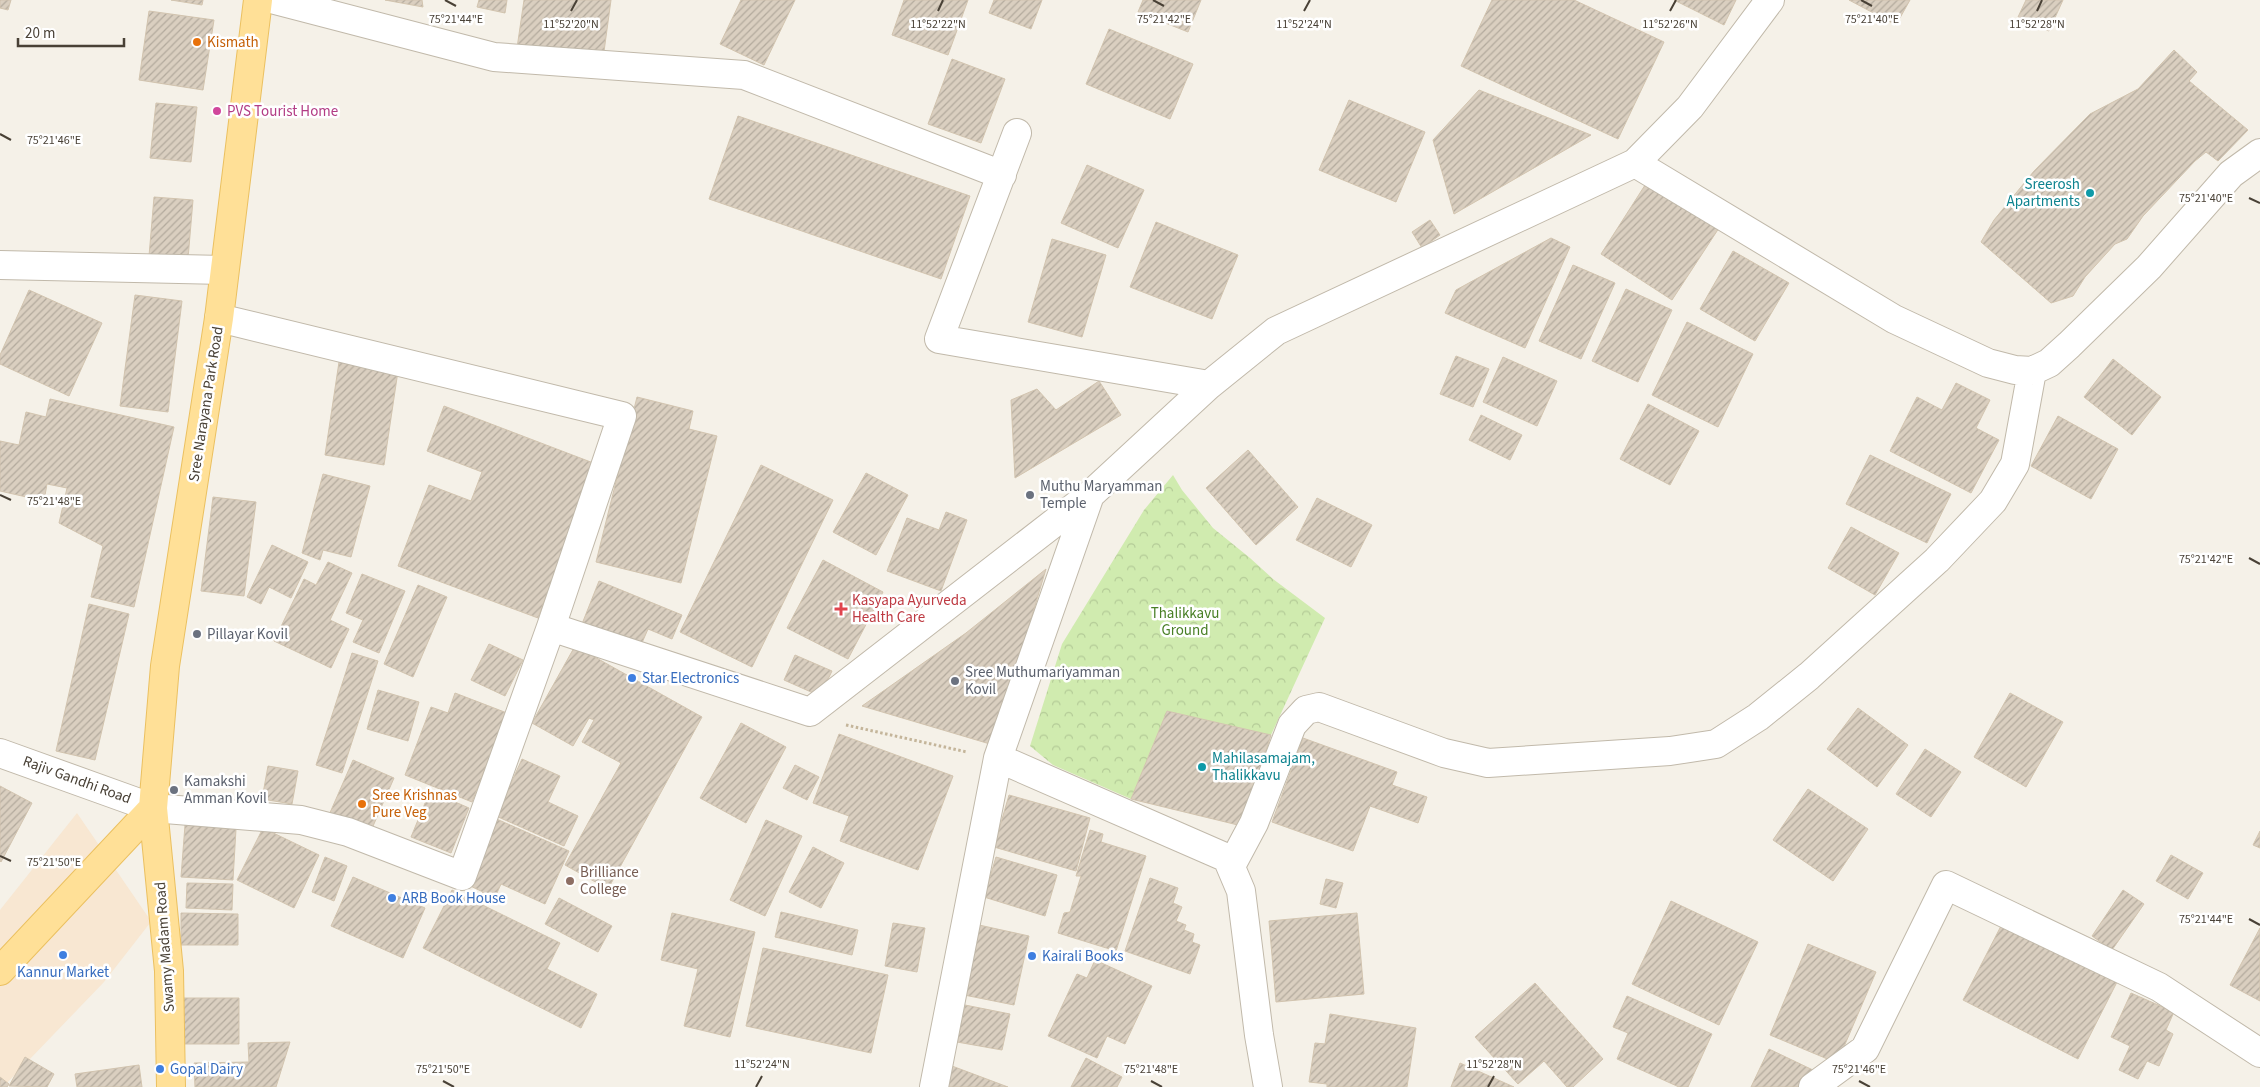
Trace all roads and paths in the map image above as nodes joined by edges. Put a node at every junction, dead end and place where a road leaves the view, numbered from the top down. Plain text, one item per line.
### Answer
1 (258, 0) edge
2 (275, 0) edge
3 (1770, 0) edge
4 (1017, 133) dead end
5 (2260, 152) edge
6 (1635, 163) junction
7 (1002, 175) junction
8 (0, 265) edge
9 (224, 270) junction
10 (219, 318) junction
11 (2032, 372) junction
12 (1209, 385) junction
13 (1090, 495) junction
14 (551, 627) junction
15 (810, 712) junction
16 (0, 753) edge
17 (998, 758) junction
18 (154, 808) junction
19 (1231, 866) junction
20 (0, 970) edge
21 (2260, 1052) edge
22 (171, 1087) edge
23 (934, 1087) edge
24 (1268, 1087) edge
25 (1813, 1087) edge

1 - 9 main road, Sree Narayana Park Road
2 - 7 street
3 - 6 street
4 - 7 street
5 - 11 street
6 - 11 street
6 - 12 street
7 - 12 street
8 - 9 street
9 - 10 main road, Sree Narayana Park Road
10 - 14 street
10 - 18 main road, Sree Narayana Park Road
11 - 19 street
12 - 13 street
13 - 15 street
13 - 17 street
14 - 15 street
14 - 18 street, Rajiv Gandhi Road
15 - 17 path
16 - 18 street, Rajiv Gandhi Road
17 - 19 street
17 - 23 street
18 - 20 main road
18 - 22 main road, Swamy Madam Road
19 - 24 street
21 - 25 street

